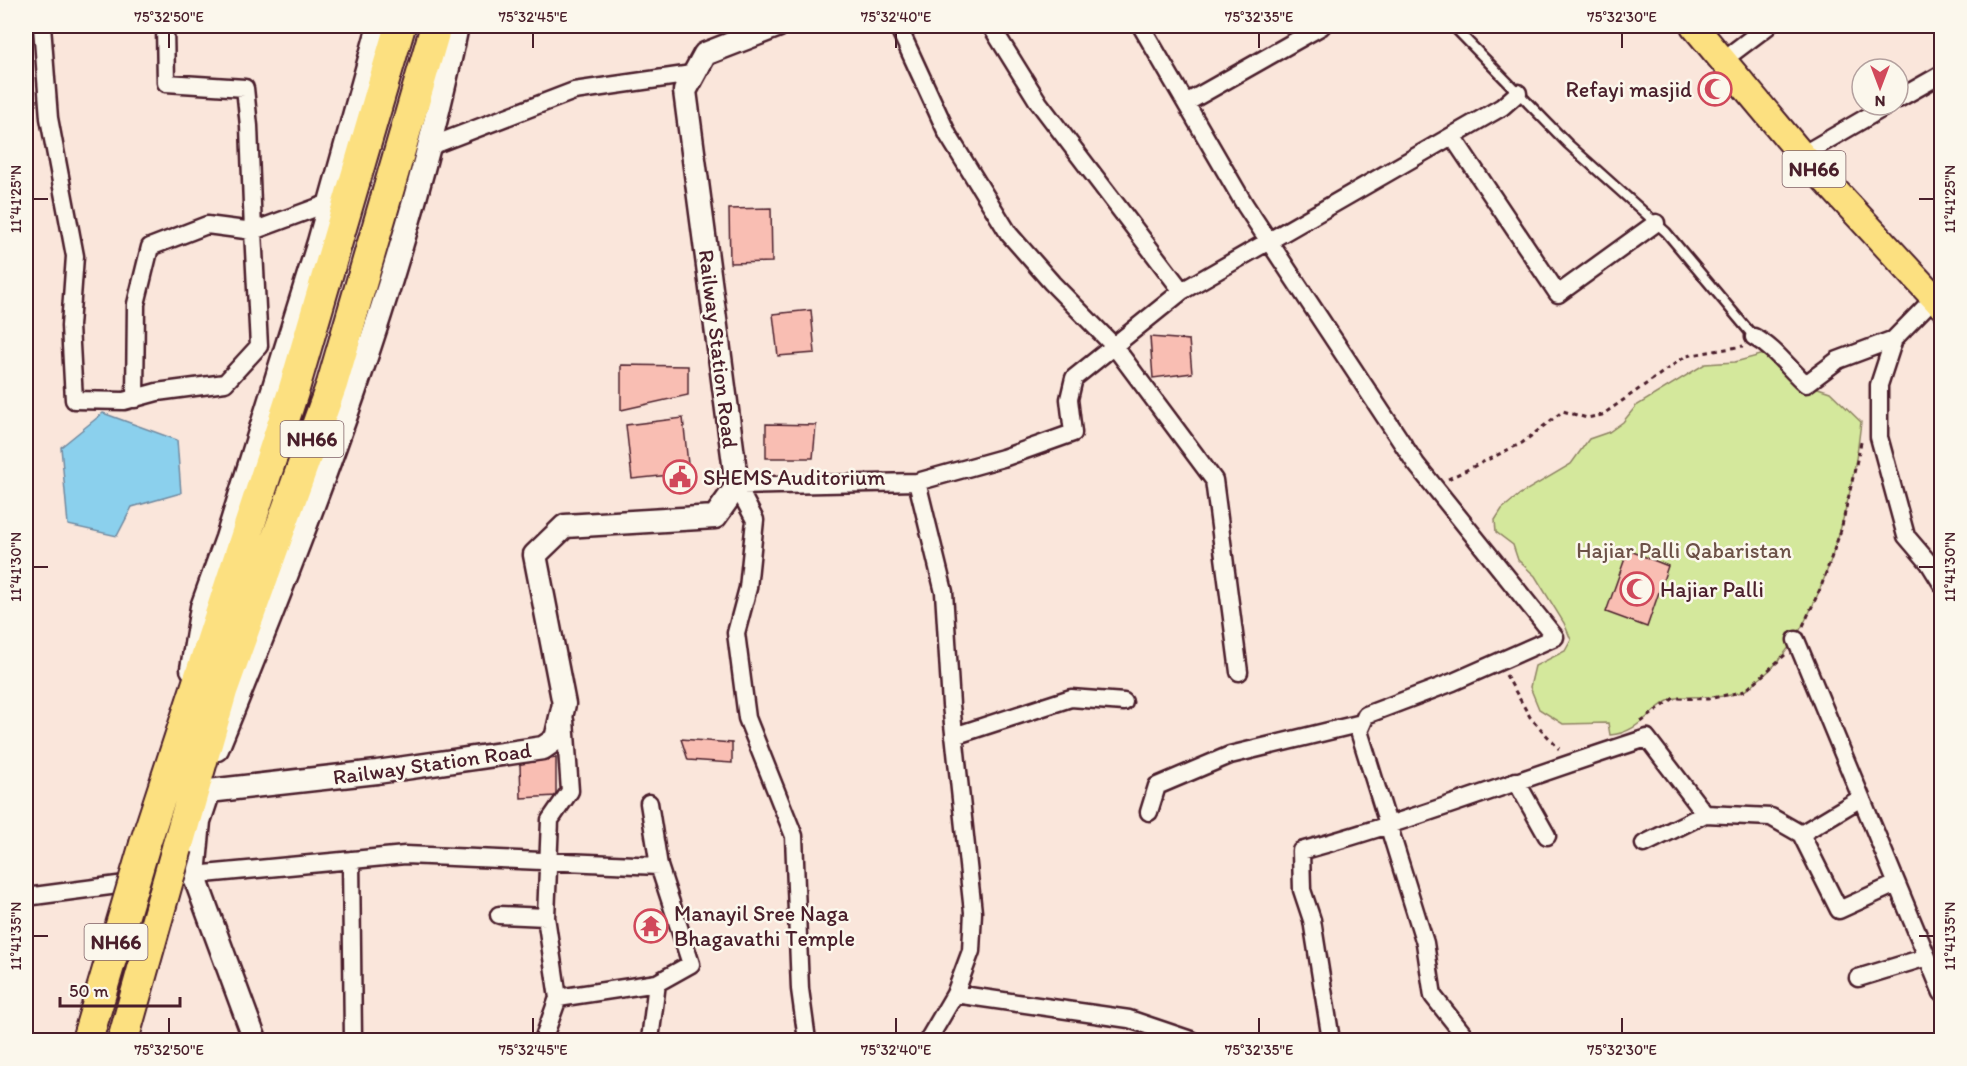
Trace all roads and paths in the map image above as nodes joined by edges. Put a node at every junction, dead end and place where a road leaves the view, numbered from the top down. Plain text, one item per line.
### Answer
1 (42, 26) edge
2 (165, 26) edge
3 (379, 26) edge
4 (400, 26) edge
5 (436, 26) edge
6 (457, 26) edge
7 (777, 26) edge
8 (898, 26) edge
9 (991, 26) edge
10 (1141, 26) edge
11 (1322, 26) edge
12 (1453, 26) edge
13 (1694, 26) edge
14 (1768, 26) edge
15 (1723, 60) junction
16 (692, 74) junction
17 (1941, 74) edge
18 (1910, 92) edge
19 (1518, 93) junction
20 (1186, 103) junction
21 (1867, 117) edge
22 (1452, 136) junction
23 (431, 146) junction
24 (1802, 155) junction
25 (329, 203) junction
26 (1656, 223) junction
27 (253, 231) junction
28 (1270, 243) junction
29 (1182, 291) junction
30 (1938, 302) edge
31 (1894, 339) junction
32 (1761, 341) junction
33 (1114, 346) junction
34 (135, 399) junction
35 (1865, 429) dead end
36 (917, 482) junction
37 (736, 486) junction
38 (1434, 486) junction
39 (1941, 584) edge
40 (1796, 640) junction
41 (1499, 663) junction
42 (1239, 672) dead end
43 (1124, 702) dead end
44 (564, 704) junction
45 (1362, 723) junction
46 (1639, 724) dead end
47 (182, 726) junction
48 (954, 736) junction
49 (1568, 749) dead end
50 (1516, 780) junction
51 (1861, 798) junction
52 (649, 802) dead end
53 (1149, 812) dead end
54 (1705, 814) junction
55 (1388, 828) junction
56 (1801, 834) junction
57 (1547, 836) dead end
58 (180, 839) junction
59 (1644, 844) dead end
60 (351, 860) junction
61 (547, 861) junction
62 (659, 866) junction
63 (194, 875) junction
64 (1896, 884) junction
65 (26, 897) edge
66 (499, 915) dead end
67 (546, 917) junction
68 (1927, 957) junction
69 (1858, 978) dead end
70 (657, 983) junction
71 (1941, 993) edge
72 (955, 994) junction
73 (558, 998) junction
74 (87, 1041) edge
75 (123, 1041) edge
76 (255, 1041) edge
77 (353, 1041) edge
78 (543, 1041) edge
79 (650, 1041) edge
80 (807, 1041) edge
81 (928, 1041) edge
82 (1191, 1041) edge
83 (1331, 1041) edge
84 (1468, 1041) edge

1 - 34 street
2 - 27 street
3 - 25 street
4 - 47 highway, NH66
5 - 58 highway, NH66
6 - 23 street
7 - 16 street, Railway Station Road
8 - 33 street
9 - 29 street
10 - 20 street
11 - 20 street
12 - 19 lane
13 - 15 main road, NH66
14 - 15 street
15 - 24 main road, NH66
16 - 23 street
16 - 37 street, Railway Station Road
17 - 18 street
19 - 22 street
19 - 26 lane
20 - 28 street
21 - 24 street
22 - 26 street
22 - 28 street
23 - 58 street
24 - 30 main road, NH66
25 - 27 street
25 - 47 street
26 - 32 lane
27 - 34 street
27 - 34 street
28 - 29 street
28 - 38 street
29 - 33 street
30 - 31 street
31 - 32 street
31 - 39 street
32 - 38 path
33 - 36 street
33 - 42 street
35 - 40 path
36 - 37 street
36 - 48 street
37 - 44 street, Railway Station Road
37 - 80 street
38 - 41 street
40 - 46 path
40 - 51 street
41 - 45 street
41 - 49 path
43 - 48 street
44 - 61 street
44 - 63 street, Railway Station Road
45 - 53 street
45 - 55 street
47 - 74 highway, NH66, bridge
48 - 72 street
50 - 54 street
50 - 55 street
50 - 57 street
51 - 56 street
51 - 64 street
52 - 62 street
54 - 56 street
54 - 59 street
55 - 83 street
55 - 84 street
56 - 64 street
58 - 75 highway, NH66, bridge
60 - 61 street
60 - 63 street
60 - 77 street
61 - 62 street
61 - 67 street
62 - 70 street
63 - 65 street
63 - 76 street, Railway Station Road
64 - 68 street
66 - 67 street
67 - 73 street
68 - 69 street
68 - 71 street
70 - 73 street
70 - 79 street
72 - 81 street
72 - 82 street
73 - 78 street

